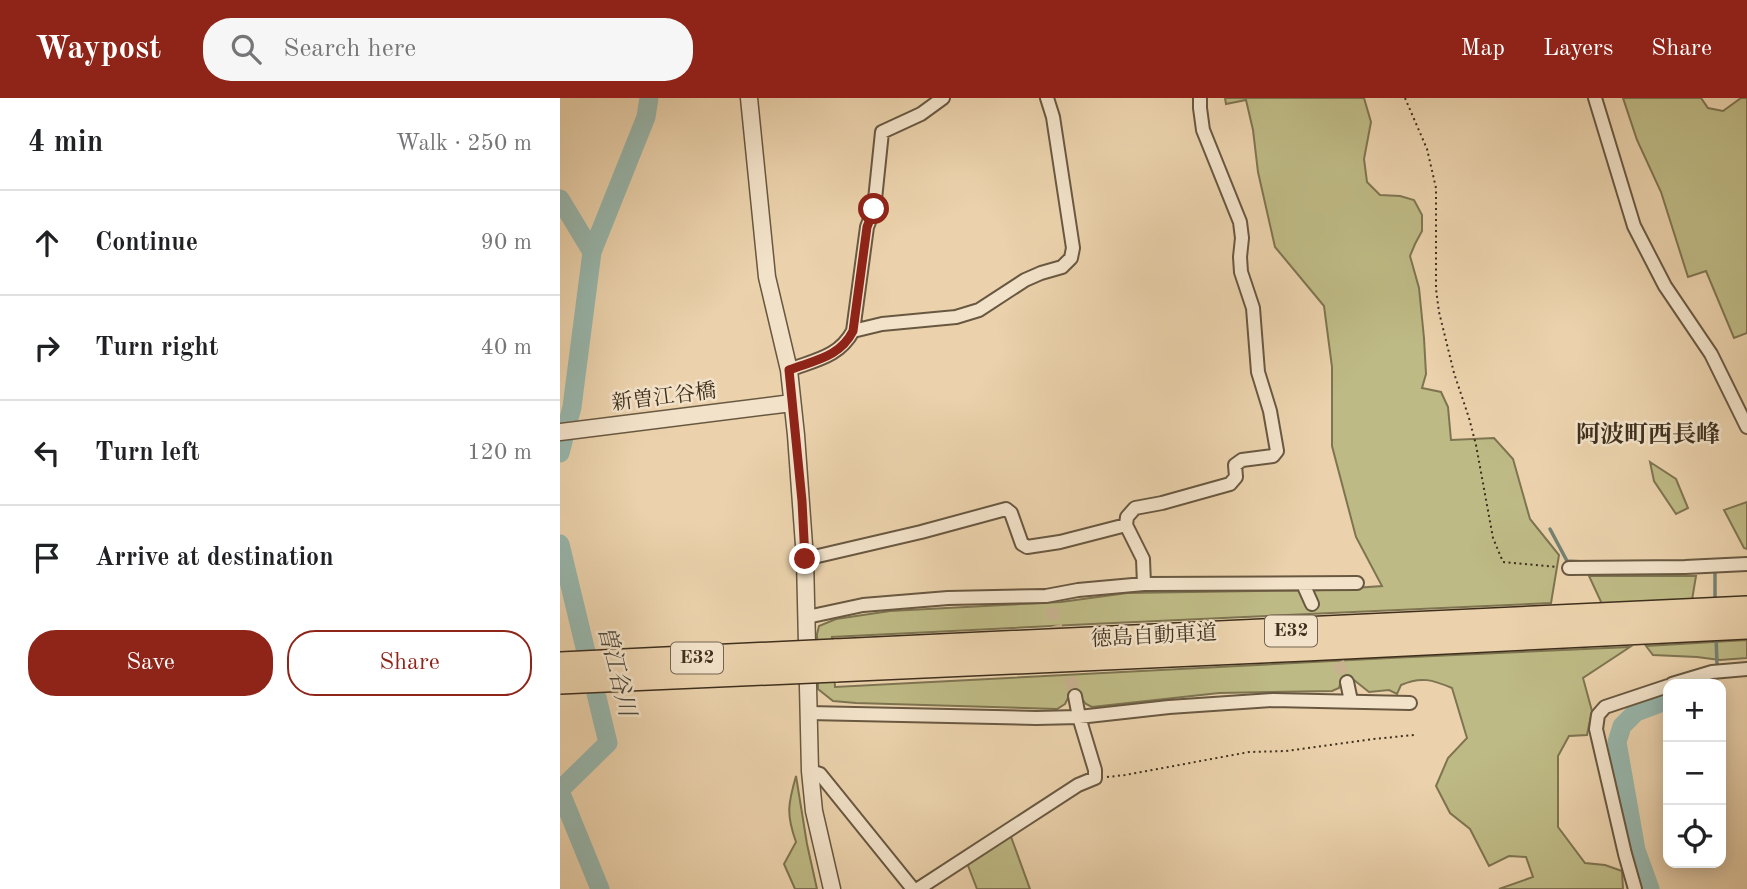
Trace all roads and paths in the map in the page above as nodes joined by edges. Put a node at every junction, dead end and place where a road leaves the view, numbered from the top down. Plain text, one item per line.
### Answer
1 (749, 98) edge
2 (943, 98) edge
3 (1047, 98) edge
4 (1200, 98) edge
5 (1405, 98) edge
6 (1595, 98) edge
7 (853, 331) junction
8 (789, 370) junction
9 (792, 403) junction
10 (1747, 427) edge
11 (560, 432) edge
12 (1126, 525) junction
13 (805, 559) junction
14 (1747, 565) edge
15 (1569, 568) joint
16 (1357, 583) dead end
17 (1144, 584) junction
18 (1303, 584) junction
19 (1312, 604) dead end
20 (1747, 608) edge
21 (807, 617) junction
22 (1747, 627) edge
23 (835, 661) junction
24 (560, 664) edge
25 (1747, 669) edge
26 (1691, 679) edge
27 (560, 682) edge
28 (1348, 682) tunnel mouth
29 (1663, 687) edge
30 (1075, 696) tunnel mouth
31 (1351, 701) junction
32 (1410, 703) dead end
33 (809, 713) junction
34 (1079, 717) junction
35 (1414, 735) dead end
36 (810, 771) junction
37 (1096, 778) junction
38 (832, 889) edge
39 (916, 889) edge
40 (1635, 889) edge

1 - 8 street
2 - 7 street
3 - 7 street
4 - 12 street
5 - 15 path
6 - 10 street
7 - 8 street
8 - 9 street
9 - 11 street, 新曽江谷橋
9 - 13 street
12 - 13 street
12 - 17 street
13 - 21 street
14 - 15 street
16 - 18 street
17 - 18 street
17 - 21 street
18 - 19 street
20 - 23 highway, 徳島自動車道 / E32
21 - 33 street
22 - 23 highway, 徳島自動車道 / E32
23 - 24 highway, 徳島自動車道 / E32, bridge
23 - 27 highway, 徳島自動車道 / E32, bridge
25 - 26 street
28 - 31 street
29 - 40 street
30 - 34 street
31 - 32 street
31 - 34 street
33 - 34 street
33 - 36 street
34 - 37 street
35 - 37 path
36 - 38 street
36 - 39 street
37 - 39 street

